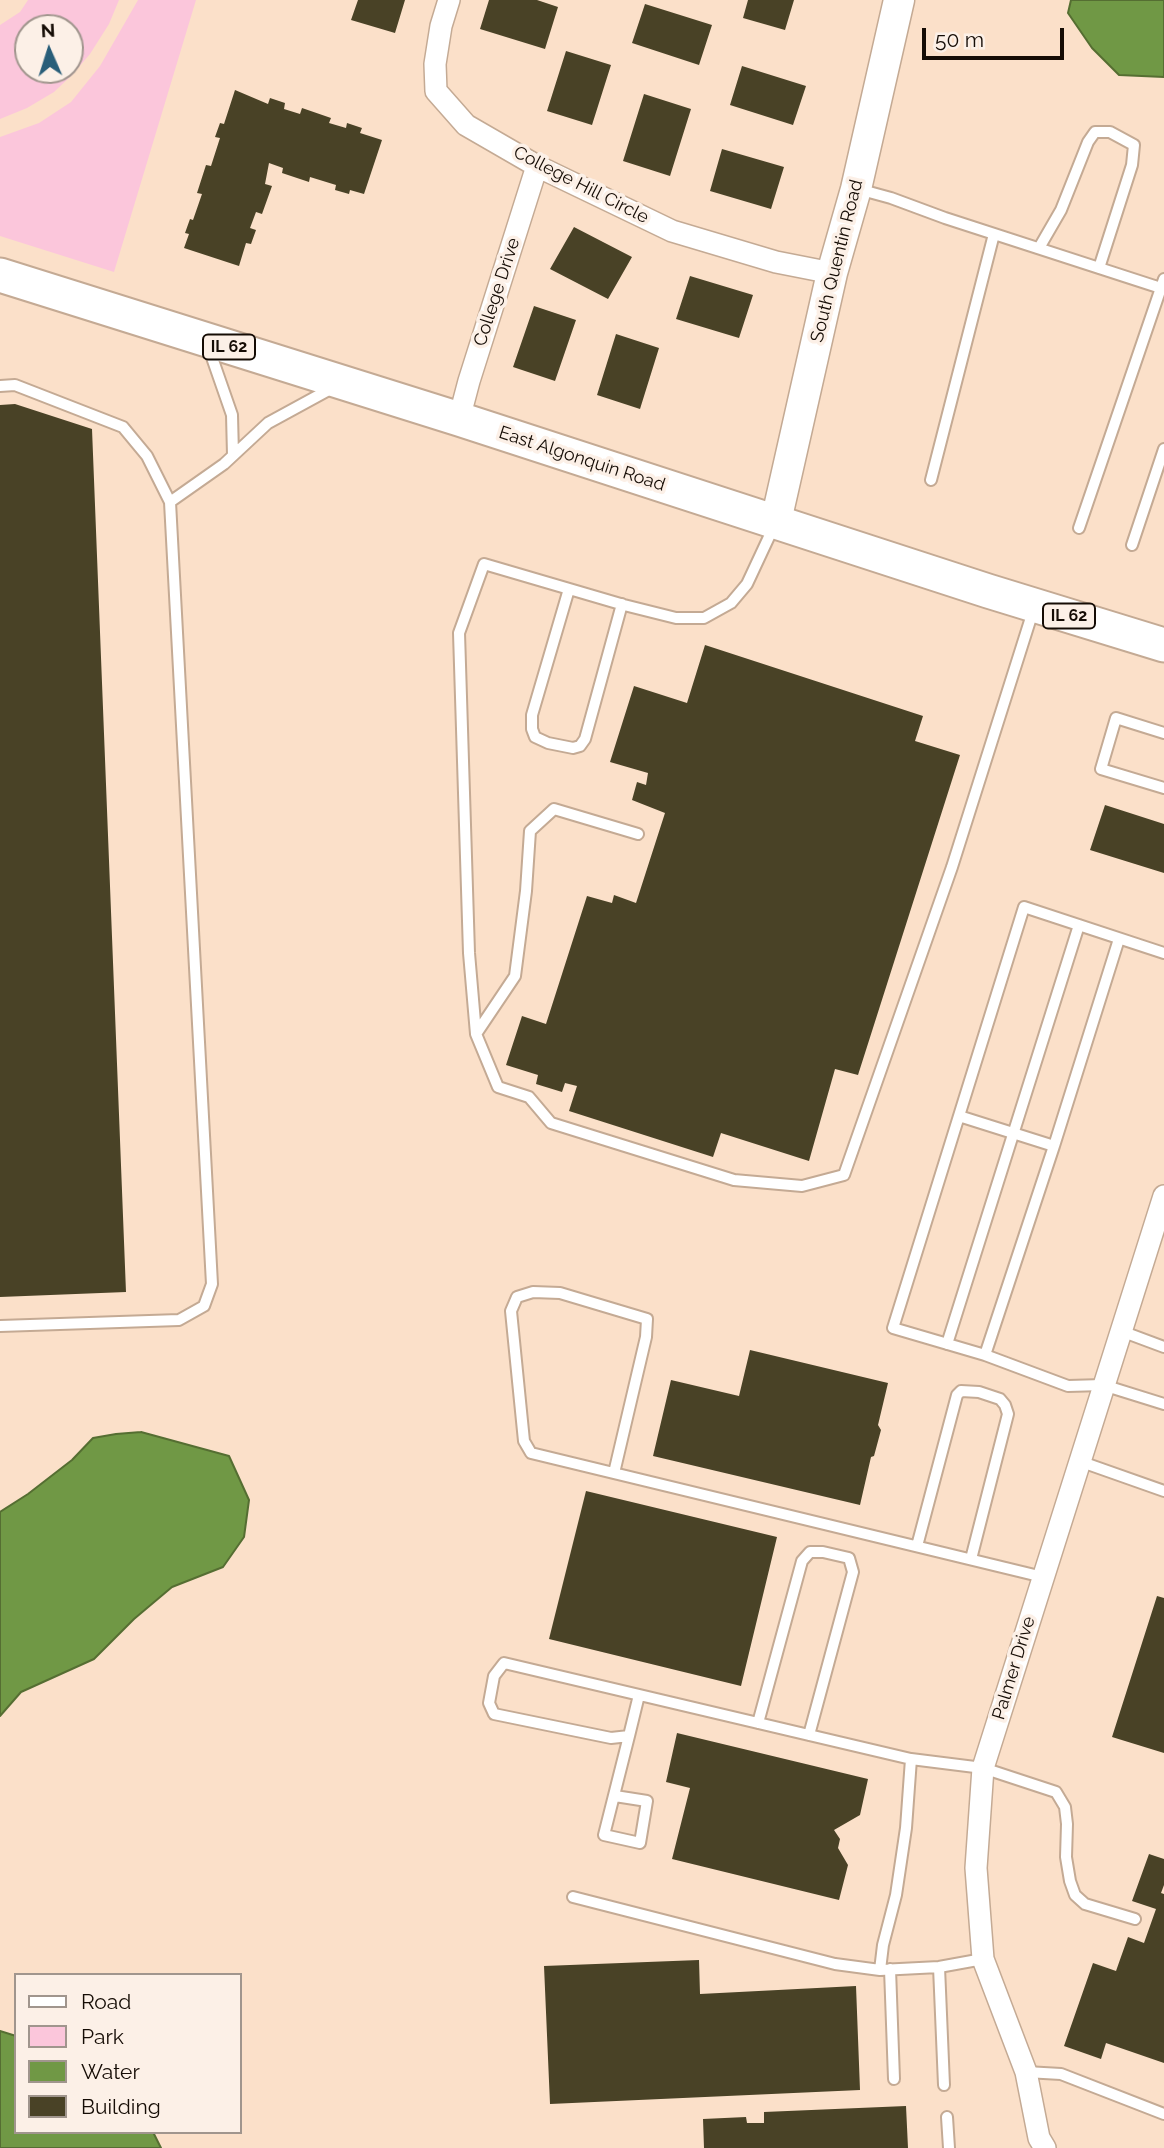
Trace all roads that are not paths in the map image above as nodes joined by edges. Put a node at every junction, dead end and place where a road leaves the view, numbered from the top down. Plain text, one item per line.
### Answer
1 (449, 0) edge
2 (899, 0) edge
3 (537, 166) junction
4 (856, 189) junction
5 (994, 234) junction
6 (1040, 248) junction
7 (1099, 268) junction
8 (832, 272) junction
9 (0, 275) edge
10 (1163, 285) edge
11 (205, 339) junction
12 (343, 382) junction
13 (0, 386) edge
14 (459, 419) junction
15 (1164, 449) edge
16 (233, 455) junction
17 (931, 480) dead end
18 (170, 502) junction
19 (776, 521) junction
20 (1079, 528) dead end
21 (1132, 545) dead end
22 (569, 589) junction
23 (622, 604) junction
24 (1035, 605) junction
25 (1164, 645) edge
26 (1164, 733) edge
27 (1164, 788) edge
28 (638, 834) dead end
29 (1079, 925) junction
30 (1119, 939) junction
31 (1164, 953) edge
32 (476, 1034) junction
33 (959, 1116) junction
34 (1012, 1133) junction
35 (1054, 1146) junction
36 (1164, 1196) edge
37 (0, 1326) edge
38 (1121, 1331) junction
39 (947, 1344) junction
40 (1164, 1347) edge
41 (985, 1355) junction
42 (1104, 1385) junction
43 (1164, 1404) edge
44 (1079, 1461) junction
45 (614, 1473) junction
46 (1164, 1491) edge
47 (917, 1546) junction
48 (971, 1559) junction
49 (1043, 1577) junction
50 (639, 1695) junction
51 (758, 1723) junction
52 (809, 1735) junction
53 (629, 1736) junction
54 (911, 1759) junction
55 (983, 1768) junction
56 (615, 1796) junction
57 (573, 1896) dead end
58 (1135, 1919) dead end
59 (983, 1959) junction
60 (939, 1966) junction
61 (885, 1969) junction
62 (1026, 2072) junction
63 (894, 2079) dead end
64 (944, 2085) dead end
65 (1164, 2114) edge
66 (947, 2118) dead end
67 (948, 2148) edge
68 (1045, 2148) edge

1 - 3 street, College Hill Circle
2 - 4 main road, South Quentin Road
3 - 8 street, College Hill Circle
3 - 14 street, College Drive
4 - 5 lane
4 - 8 main road, South Quentin Road
5 - 6 lane
5 - 17 lane
6 - 7 lane
6 - 7 lane
7 - 10 lane
8 - 19 main road, South Quentin Road
9 - 11 main road, East Algonquin Road / IL 62
10 - 20 lane
11 - 12 main road, East Algonquin Road / IL 62
11 - 16 lane
12 - 14 main road, East Algonquin Road / IL 62
12 - 16 lane
13 - 18 lane
14 - 19 main road, East Algonquin Road / IL 62
15 - 21 lane
16 - 18 lane
18 - 37 lane
19 - 23 lane
19 - 24 main road, East Algonquin Road / IL 62
22 - 23 lane
22 - 23 lane
22 - 32 lane
24 - 25 main road, East Algonquin Road / IL 62
24 - 32 lane
26 - 27 lane
28 - 32 lane
29 - 30 lane
29 - 33 lane
29 - 34 lane
30 - 31 lane
30 - 35 lane
33 - 34 lane
33 - 39 lane
34 - 35 lane
34 - 39 lane
35 - 41 lane
36 - 38 street, Palmer Drive
38 - 40 lane
38 - 42 street, Palmer Drive
39 - 41 lane
41 - 42 lane
42 - 43 lane
42 - 44 street, Palmer Drive
44 - 46 lane
44 - 49 street, Palmer Drive
45 - 45 lane
45 - 47 lane
47 - 48 lane
47 - 48 lane
48 - 49 lane
49 - 55 street, Palmer Drive
50 - 51 lane
50 - 53 lane
50 - 53 lane
51 - 52 lane
51 - 52 lane
52 - 54 lane
53 - 56 lane
54 - 55 lane
54 - 61 lane
55 - 58 lane
55 - 59 street, Palmer Drive
56 - 56 lane
57 - 61 lane
59 - 60 lane
59 - 62 street, Palmer Drive
60 - 61 lane
60 - 64 lane
61 - 63 lane
62 - 65 lane
62 - 68 street, Palmer Drive
66 - 67 lane

